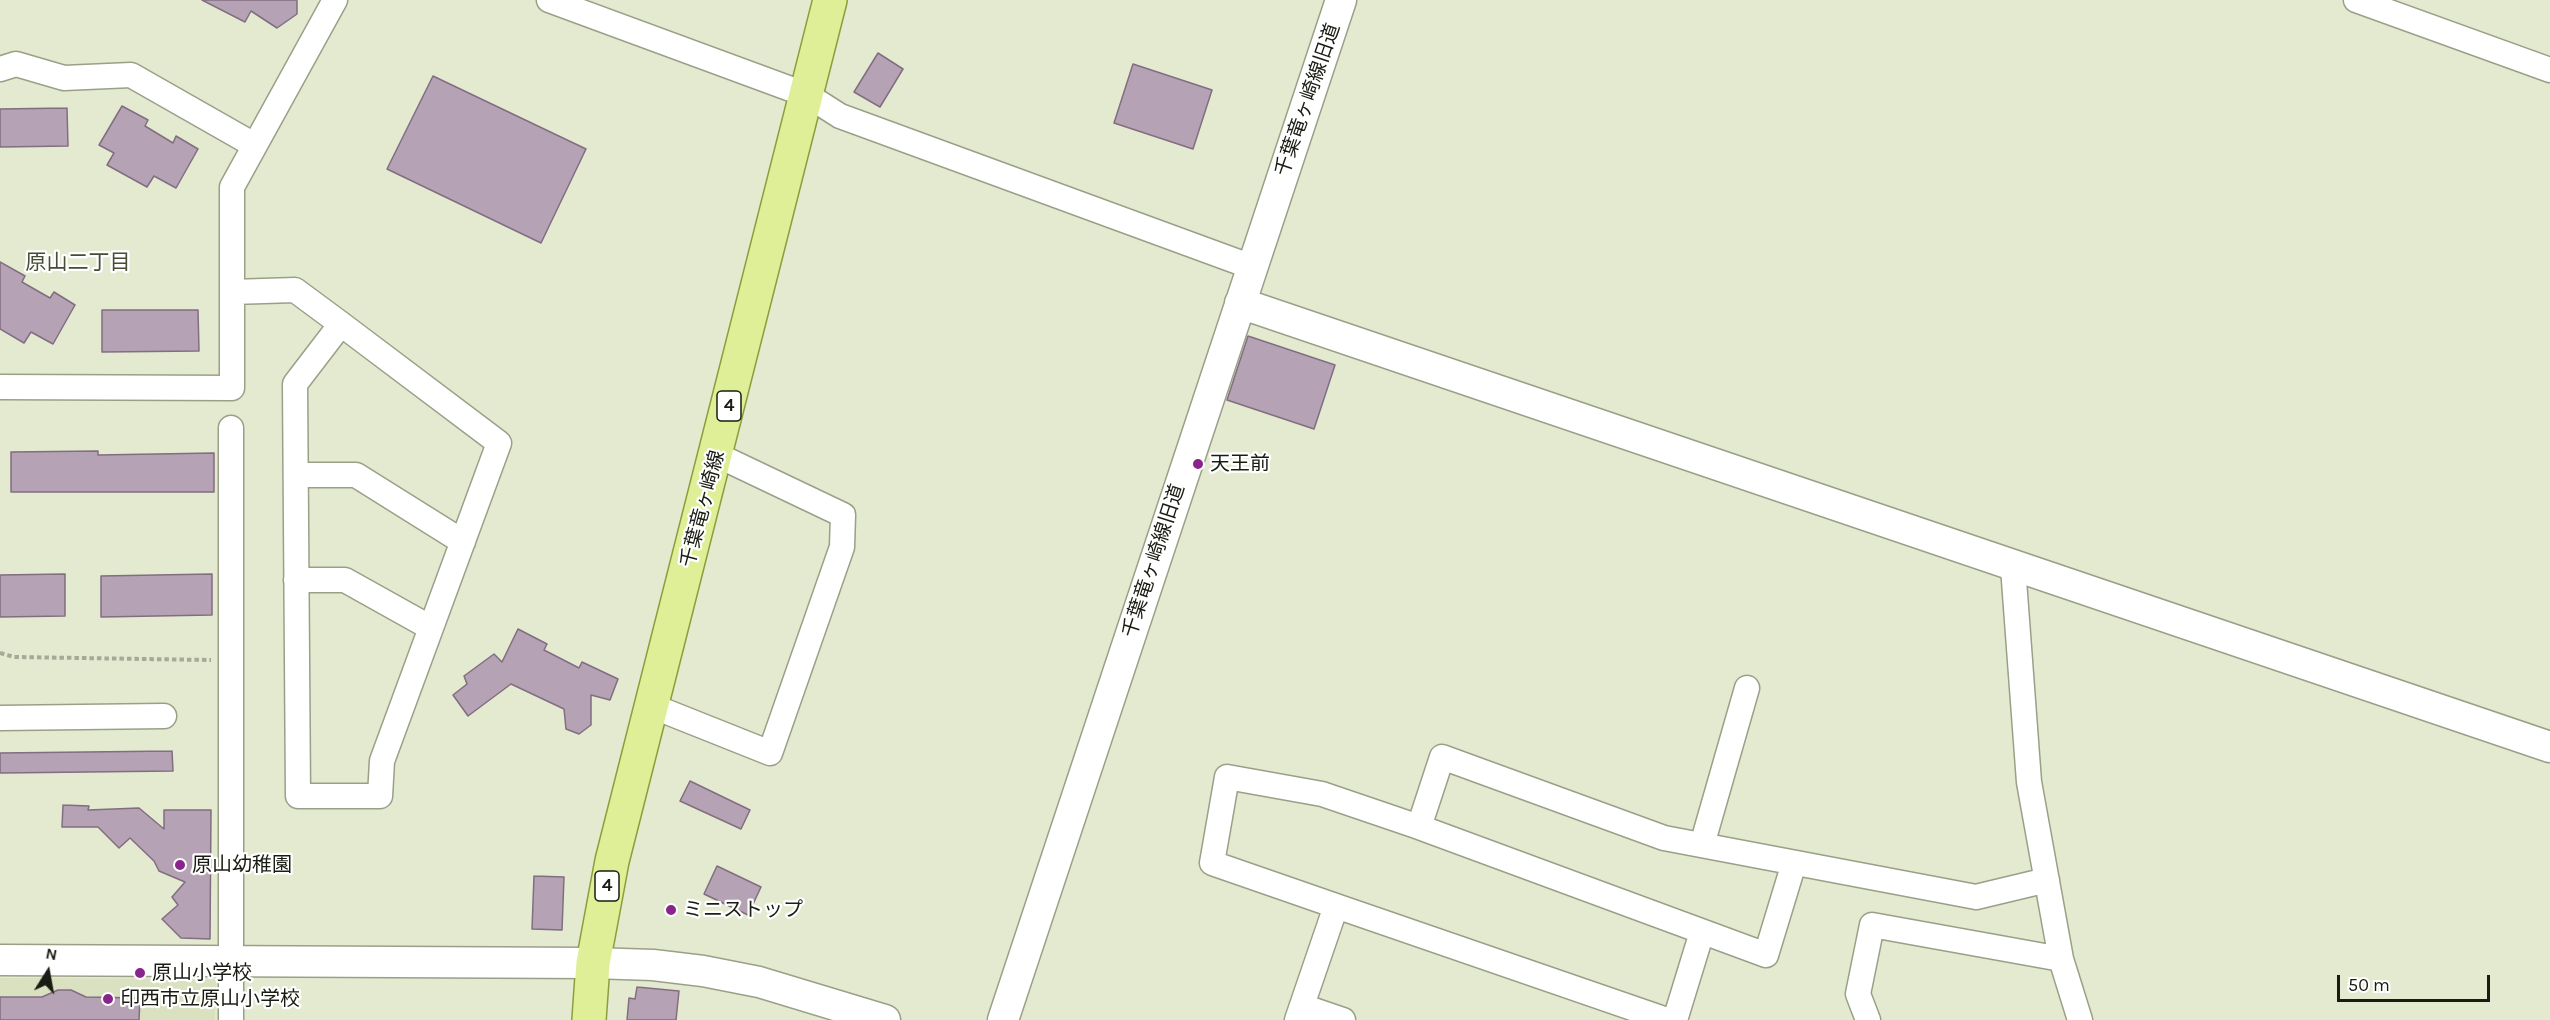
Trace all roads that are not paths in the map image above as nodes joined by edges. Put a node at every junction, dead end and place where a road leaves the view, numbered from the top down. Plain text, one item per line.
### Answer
1 (335, 0) edge
2 (549, 0) edge
3 (830, 0) edge
4 (1341, 0) edge
5 (2356, 0) edge
6 (0, 69) edge
7 (2550, 70) edge
8 (807, 95) junction
9 (254, 145) junction
10 (1252, 267) junction
11 (232, 292) junction
12 (1240, 303) junction
13 (341, 324) junction
14 (0, 387) edge
15 (231, 428) dead end
16 (717, 455) junction
17 (296, 475) junction
18 (462, 542) junction
19 (2013, 567) junction
20 (296, 580) junction
21 (431, 628) junction
22 (1747, 688) dead end
23 (652, 706) junction
24 (164, 716) dead end
25 (0, 718) edge
26 (2550, 747) edge
27 (1419, 827) junction
28 (1702, 846) junction
29 (1794, 862) junction
30 (2047, 880) junction
31 (1336, 906) junction
32 (1702, 932) junction
33 (2061, 959) junction
34 (0, 960) edge
35 (231, 961) junction
36 (593, 963) junction
37 (1299, 1013) edge
38 (231, 1020) edge
39 (589, 1020) edge
40 (885, 1020) edge
41 (1003, 1020) edge
42 (1343, 1020) edge
43 (1667, 1020) edge
44 (1675, 1020) edge
45 (1868, 1020) edge
46 (2080, 1020) edge

1 - 9 street
2 - 8 street
3 - 8 main road, 千葉竜ヶ崎線 / 4
4 - 10 street, 千葉竜ヶ崎線旧道
5 - 7 street
6 - 9 street
8 - 10 street
8 - 16 main road, 千葉竜ヶ崎線 / 4
9 - 11 street
10 - 12 street, 千葉竜ヶ崎線旧道
11 - 13 street
11 - 14 street
12 - 19 street
12 - 41 street, 千葉竜ヶ崎線旧道
13 - 17 street
13 - 18 street
15 - 35 street
16 - 23 main road, 千葉竜ヶ崎線 / 4
16 - 23 street
17 - 18 street
17 - 20 street
18 - 21 street
19 - 26 street
19 - 30 street
20 - 21 street
20 - 21 street
22 - 28 street
23 - 36 main road, 千葉竜ヶ崎線 / 4
24 - 25 street
27 - 28 street
27 - 31 street
27 - 32 street
28 - 29 street
29 - 30 street
29 - 32 street
30 - 33 street
31 - 37 street
31 - 43 street
32 - 44 street
33 - 45 street
33 - 46 street
34 - 35 street
35 - 36 street
35 - 38 street
36 - 39 main road, 千葉竜ヶ崎線 / 4
36 - 40 street
37 - 42 street

